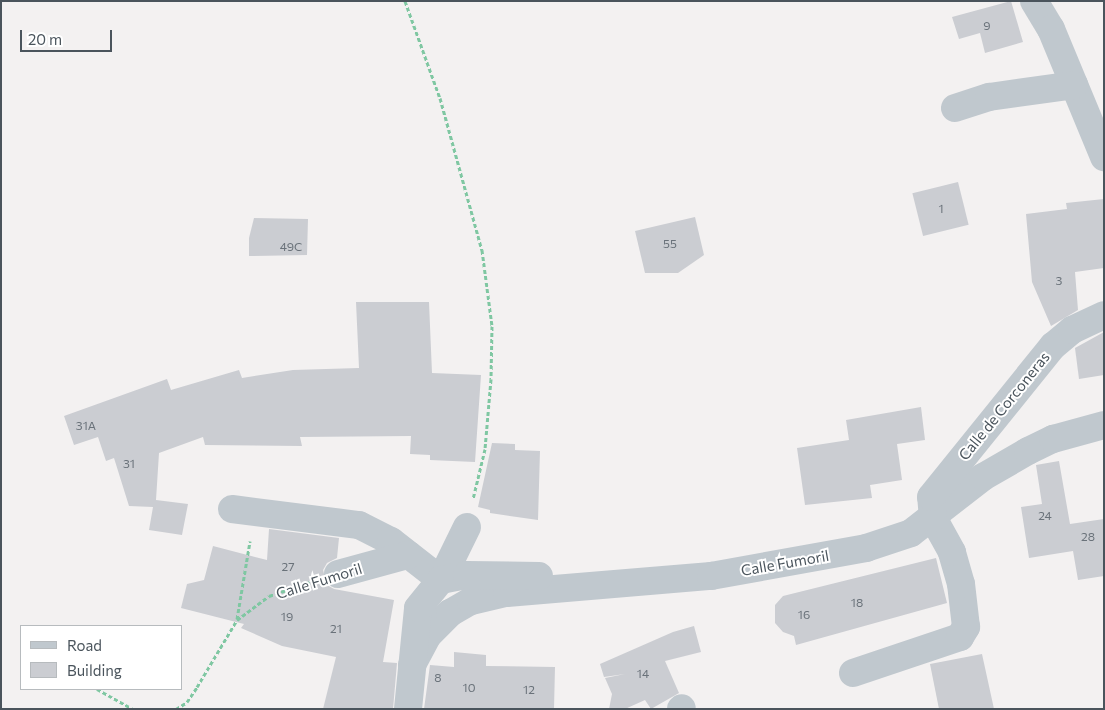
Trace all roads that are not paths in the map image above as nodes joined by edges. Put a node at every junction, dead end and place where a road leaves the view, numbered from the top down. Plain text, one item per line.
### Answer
1 (1034, 1) edge
2 (1074, 85) junction
3 (955, 108) dead end
4 (1104, 156) edge
5 (1104, 315) edge
6 (1104, 426) edge
7 (243, 510) road end
8 (933, 518) junction
9 (467, 527) road end
10 (408, 554) junction
11 (338, 574) road end
12 (441, 580) junction
13 (630, 584) junction
14 (412, 666) junction
15 (853, 673) dead end
16 (408, 709) edge

1 - 2 street
2 - 3 street
2 - 4 street
5 - 8 street, Calle de Corconeras
6 - 8 street, Calle Fumoril
7 - 10 street
8 - 13 street, Calle Fumoril
8 - 15 street
9 - 12 street, Calle Fumoril
10 - 11 street, Calle Fumoril
10 - 12 street
12 - 13 street, Calle Fumoril
12 - 14 street, Calle Fumoril
13 - 14 street, Calle Fumoril
14 - 16 street, Calle Fumoril

